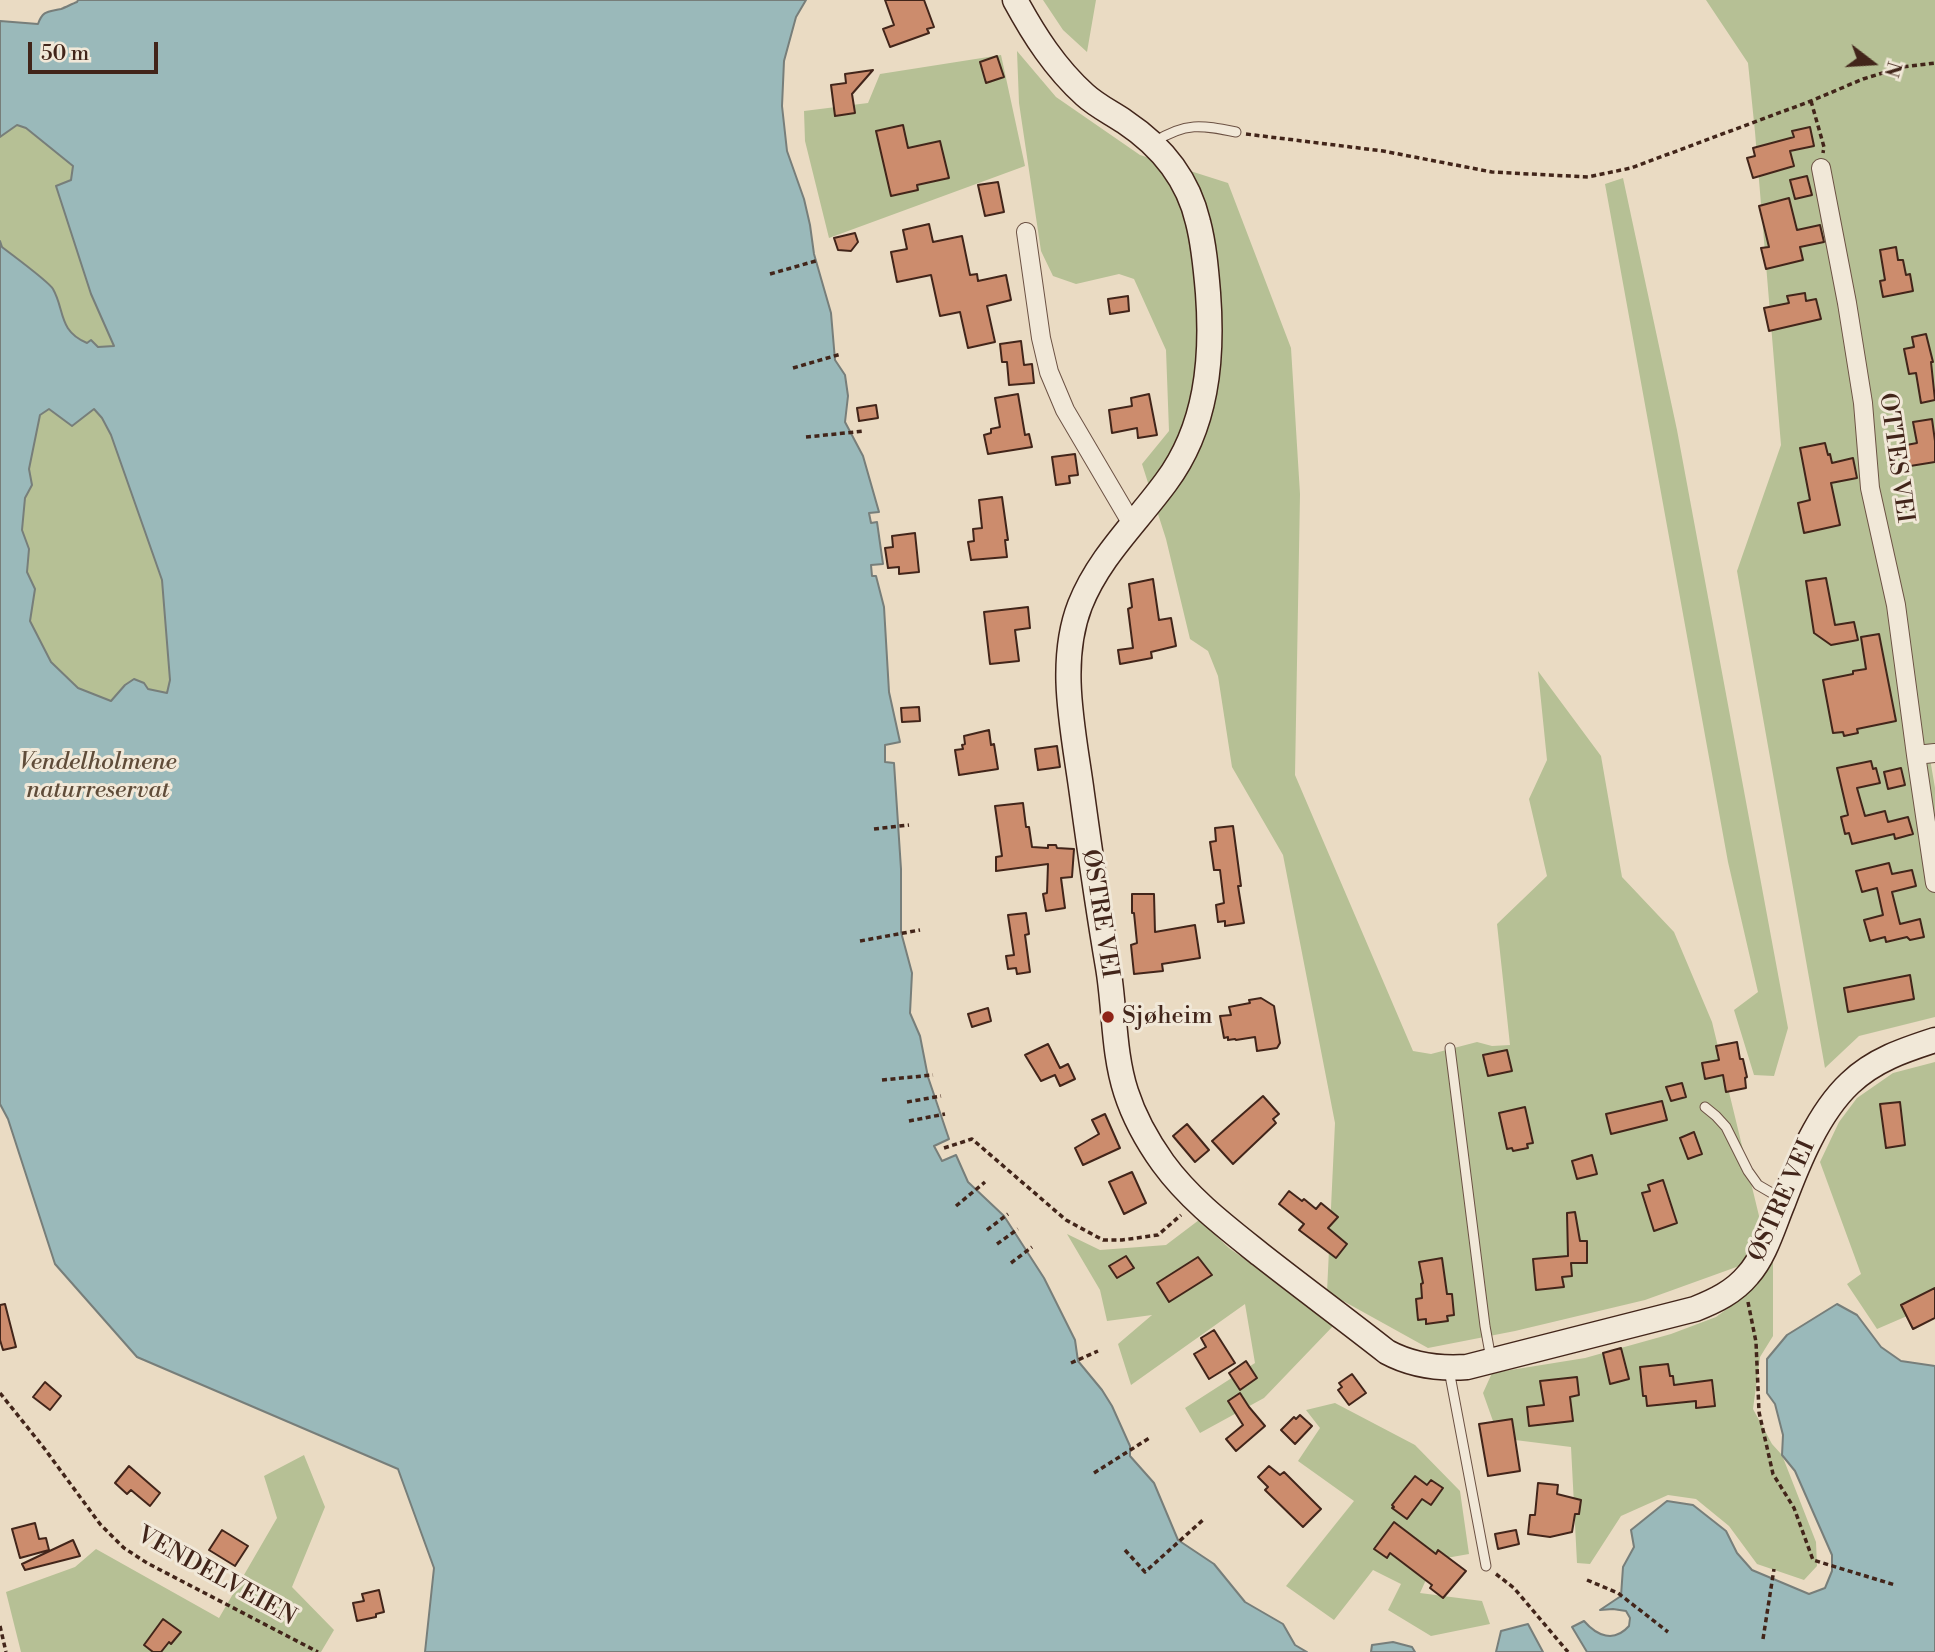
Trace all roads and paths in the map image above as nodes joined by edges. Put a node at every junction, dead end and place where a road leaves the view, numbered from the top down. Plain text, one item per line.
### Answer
1 (1015, 0) edge
2 (1935, 63) edge
3 (1811, 101) junction
4 (1236, 132) joint
5 (1153, 143) junction
6 (1821, 167) joint
7 (1026, 232) dead end
8 (819, 260) dead end
9 (770, 274) dead end
10 (841, 354) dead end
11 (793, 368) dead end
12 (864, 431) dead end
13 (806, 438) dead end
14 (1132, 524) junction
15 (1935, 752) edge
16 (1916, 755) junction
17 (909, 825) dead end
18 (874, 829) dead end
19 (1935, 883) edge
20 (920, 930) dead end
21 (860, 941) dead end
22 (1935, 1041) edge
23 (1450, 1048) dead end
24 (933, 1075) dead end
25 (882, 1080) dead end
26 (941, 1096) dead end
27 (907, 1102) dead end
28 (1705, 1107) dead end
29 (945, 1114) dead end
30 (909, 1121) dead end
31 (944, 1148) dead end
32 (985, 1182) dead end
33 (1784, 1200) junction
34 (1197, 1202) junction
35 (956, 1206) dead end
36 (1008, 1214) dead end
37 (1018, 1229) dead end
38 (987, 1230) dead end
39 (997, 1244) dead end
40 (1032, 1247) dead end
41 (1011, 1263) dead end
42 (1742, 1281) junction
43 (1098, 1351) dead end
44 (1492, 1360) junction
45 (1071, 1363) dead end
46 (1448, 1368) junction
47 (0, 1393) edge
48 (1151, 1437) dead end
49 (1094, 1473) dead end
50 (1204, 1518) dead end
51 (1125, 1550) dead end
52 (1486, 1566) joint
53 (1774, 1569) dead end
54 (1587, 1580) dead end
55 (1895, 1585) dead end
56 (0, 1626) edge
57 (1668, 1632) dead end
58 (1763, 1639) dead end
59 (6, 1652) edge
60 (318, 1652) edge
61 (1568, 1652) edge

1 - 5 street, ØSTRE VEI
2 - 3 path
3 - 4 path
3 - 6 path
4 - 5 lane
5 - 14 street, ØSTRE VEI
6 - 16 street, OTTES VEI
7 - 14 street
8 - 9 path
10 - 11 path
12 - 13 path
14 - 34 street, ØSTRE VEI
15 - 16 street
16 - 19 street, OTTES VEI
17 - 18 path
20 - 21 path
22 - 33 street, ØSTRE VEI
23 - 44 lane
24 - 25 path
26 - 27 path
28 - 33 lane
29 - 30 path
31 - 34 path
32 - 35 path
33 - 42 street, ØSTRE VEI
34 - 46 street, ØSTRE VEI
36 - 38 path
37 - 39 path
40 - 41 path
42 - 44 street, ØSTRE VEI
42 - 55 path
43 - 45 path
44 - 46 street, ØSTRE VEI
46 - 52 lane
47 - 60 path, VENDELVEIEN
48 - 49 path
50 - 51 path
52 - 61 path
53 - 58 path
54 - 57 path
56 - 59 path

